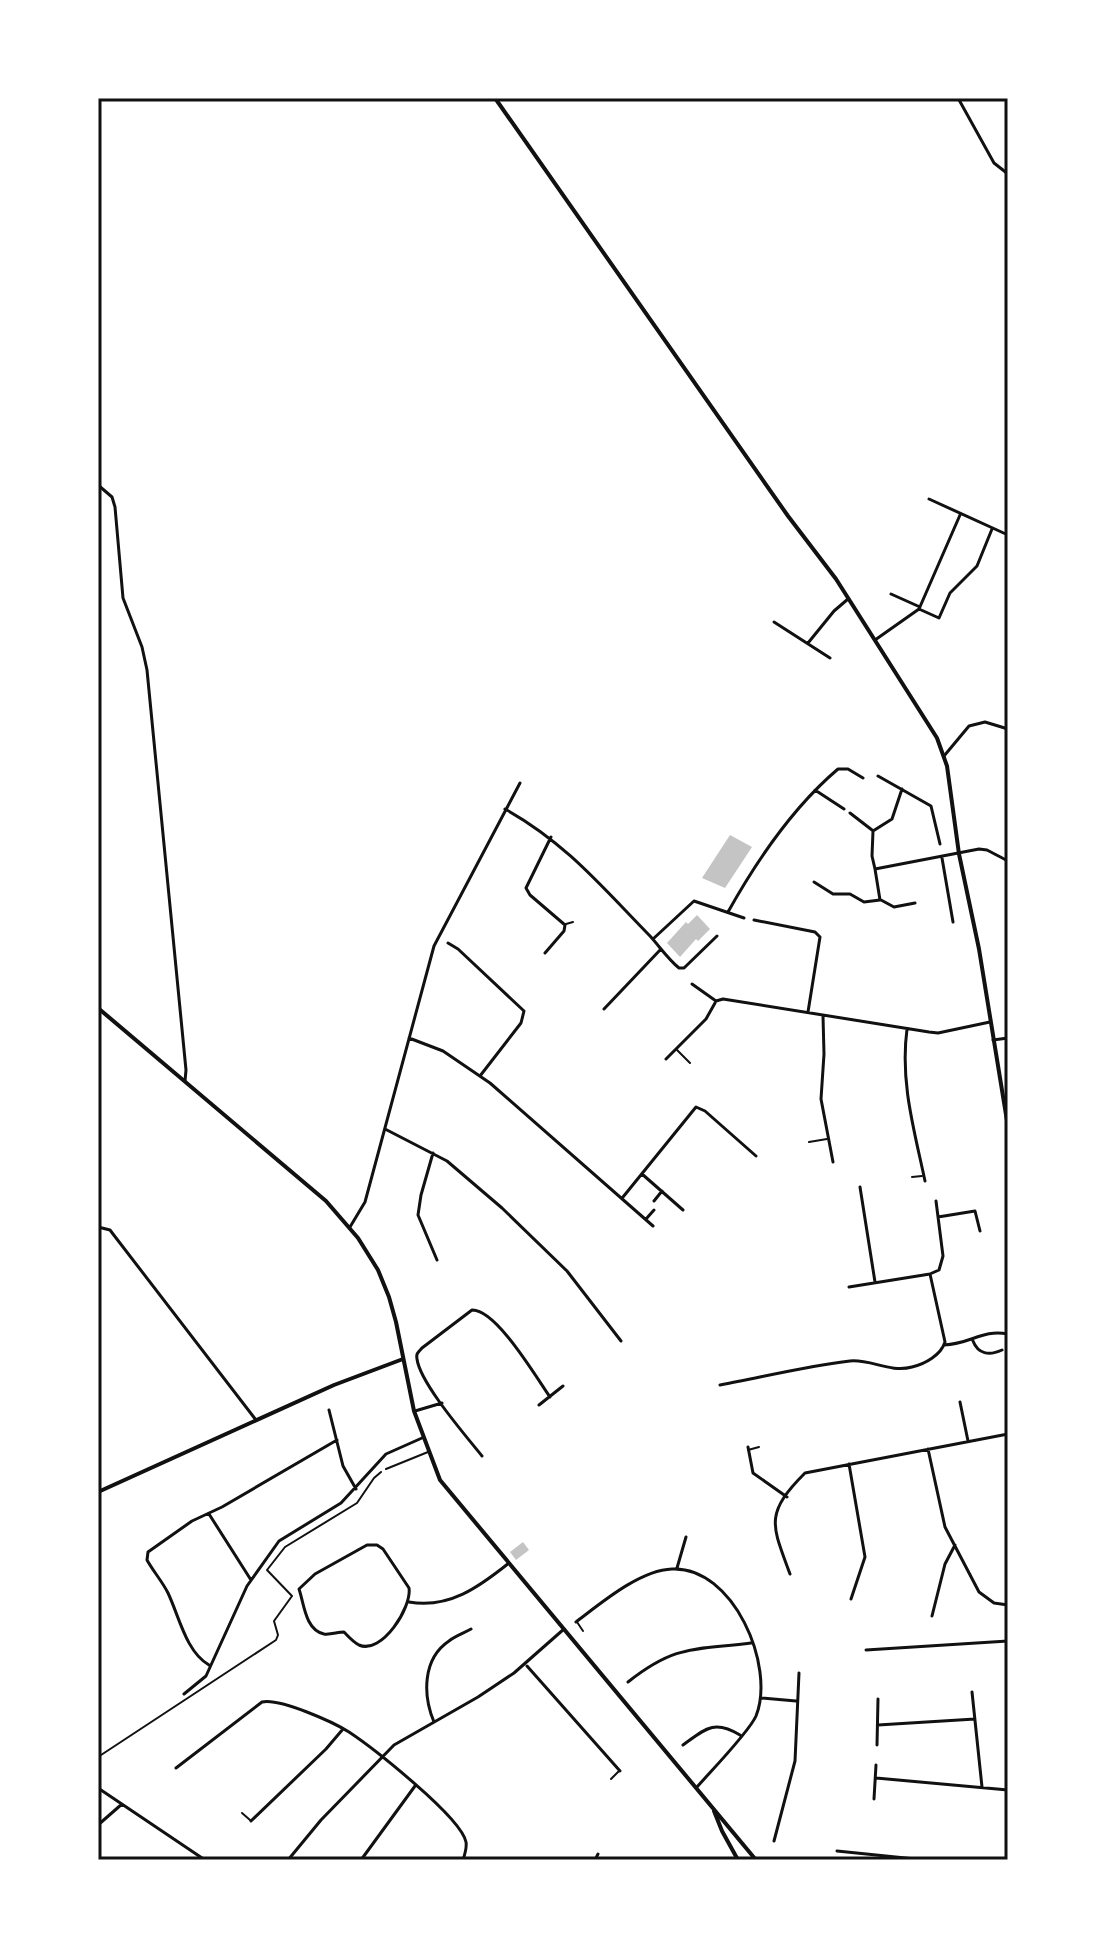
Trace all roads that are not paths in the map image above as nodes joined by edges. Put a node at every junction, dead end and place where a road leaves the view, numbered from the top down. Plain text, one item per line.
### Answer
1 (495, 98) edge
2 (958, 98) edge
3 (1008, 174) edge
4 (98, 485) edge
5 (929, 499) dead end
6 (960, 515) junction
7 (992, 529) junction
8 (1008, 535) edge
9 (891, 594) dead end
10 (848, 599) junction
11 (919, 608) junction
12 (774, 622) dead end
13 (875, 640) junction
14 (808, 644) junction
15 (830, 658) dead end
16 (1008, 729) edge
17 (944, 756) junction
18 (878, 776) dead end
19 (863, 778) dead end
20 (520, 783) dead end
21 (902, 789) junction
22 (815, 790) junction
23 (505, 809) junction
24 (844, 809) dead end
25 (850, 813) dead end
26 (873, 831) junction
27 (551, 837) junction
28 (940, 844) dead end
29 (959, 854) junction
30 (942, 857) junction
31 (1008, 861) edge
32 (875, 869) junction
33 (814, 882) dead end
34 (880, 900) junction
35 (915, 903) dead end
36 (728, 912) junction
37 (744, 918) dead end
38 (754, 920) dead end
39 (573, 922) dead end
40 (953, 922) dead end
41 (565, 925) junction
42 (717, 936) dead end
43 (653, 939) junction
44 (448, 943) dead end
45 (661, 949) junction
46 (545, 953) dead end
47 (692, 984) dead end
48 (716, 1001) junction
49 (98, 1008) edge
50 (604, 1009) dead end
51 (808, 1012) junction
52 (823, 1015) junction
53 (990, 1022) junction
54 (907, 1029) junction
55 (409, 1038) junction
56 (1008, 1038) edge
57 (993, 1040) junction
58 (676, 1049) junction
59 (666, 1059) dead end
60 (690, 1063) dead end
61 (480, 1076) junction
62 (185, 1081) junction
63 (1008, 1127) edge
64 (385, 1129) junction
65 (827, 1139) junction
66 (809, 1142) dead end
67 (433, 1153) junction
68 (756, 1156) dead end
69 (833, 1162) dead end
70 (642, 1174) junction
71 (912, 1177) dead end
72 (924, 1178) joint
73 (860, 1187) dead end
74 (662, 1191) junction
75 (623, 1197) junction
76 (654, 1201) dead end
77 (936, 1201) dead end
78 (654, 1210) dead end
79 (683, 1210) dead end
80 (938, 1217) junction
81 (646, 1219) junction
82 (653, 1226) dead end
83 (98, 1227) edge
84 (350, 1227) junction
85 (980, 1231) dead end
86 (437, 1260) dead end
87 (930, 1274) junction
88 (875, 1283) junction
89 (849, 1287) dead end
90 (1008, 1334) edge
91 (972, 1340) junction
92 (621, 1341) dead end
93 (944, 1345) junction
94 (1002, 1350) dead end
95 (403, 1359) junction
96 (720, 1385) dead end
97 (563, 1386) dead end
98 (550, 1397) junction
99 (960, 1402) dead end
100 (442, 1403) junction
101 (539, 1405) dead end
102 (329, 1410) dead end
103 (414, 1411) junction
104 (256, 1421) junction
105 (1008, 1434) edge
106 (422, 1438) junction
107 (337, 1440) junction
108 (968, 1441) junction
109 (759, 1447) dead end
110 (748, 1448) joint
111 (928, 1449) junction
112 (428, 1452) junction
113 (482, 1456) dead end
114 (849, 1464) junction
115 (386, 1469) road end
116 (356, 1489) junction
117 (98, 1492) edge
118 (787, 1497) junction
119 (209, 1514) junction
120 (686, 1537) dead end
121 (955, 1545) junction
122 (509, 1563) junction
123 (677, 1569) junction
124 (797, 1572) dead end
125 (790, 1574) joint
126 (251, 1580) junction
127 (843, 1599) dead end
128 (851, 1599) joint
129 (409, 1602) junction
130 (1008, 1605) edge
131 (932, 1616) joint
132 (940, 1618) dead end
133 (576, 1622) joint
134 (471, 1629) dead end
135 (564, 1629) junction
136 (583, 1631) dead end
137 (1008, 1641) edge
138 (752, 1643) junction
139 (866, 1650) dead end
140 (526, 1665) junction
141 (211, 1666) junction
142 (799, 1673) dead end
143 (628, 1682) joint
144 (634, 1689) dead end
145 (972, 1692) dead end
146 (184, 1694) dead end
147 (761, 1698) junction
148 (878, 1699) dead end
149 (796, 1701) junction
150 (975, 1719) junction
151 (434, 1722) junction
152 (878, 1725) junction
153 (343, 1729) junction
154 (741, 1735) junction
155 (683, 1745) joint
156 (877, 1745) dead end
157 (689, 1751) dead end
158 (381, 1757) junction
159 (876, 1765) dead end
160 (176, 1768) dead end
161 (620, 1771) joint
162 (876, 1778) junction
163 (611, 1779) dead end
164 (416, 1786) junction
165 (697, 1787) junction
166 (982, 1787) junction
167 (98, 1788) edge
168 (1008, 1790) edge
169 (874, 1799) dead end
170 (122, 1804) junction
171 (713, 1808) junction
172 (242, 1813) dead end
173 (251, 1821) joint
174 (98, 1825) edge
175 (774, 1841) dead end
176 (837, 1851) dead end
177 (853, 1853) junction
178 (598, 1854) dead end
179 (205, 1860) edge
180 (288, 1860) edge
181 (361, 1860) edge
182 (463, 1860) edge
183 (595, 1860) edge
184 (738, 1860) edge
185 (756, 1860) edge
186 (853, 1860) edge
187 (925, 1860) edge

1 - 10 street
2 - 3 street
4 - 62 street
5 - 6 street
6 - 7 street
6 - 11 street
7 - 8 street
7 - 11 street
9 - 11 street
10 - 13 street
10 - 14 street
11 - 13 street
12 - 14 street
13 - 17 street
14 - 15 street
16 - 17 street
17 - 29 street
18 - 21 street
19 - 22 street
20 - 23 street
21 - 26 street
21 - 28 street
22 - 24 street
22 - 36 street
23 - 27 street
23 - 55 street
25 - 26 street
26 - 32 street
27 - 41 street
27 - 43 street
29 - 30 street
29 - 31 street
29 - 53 street
30 - 32 street
30 - 40 street
32 - 34 street
33 - 34 street
34 - 35 street
36 - 37 street
36 - 43 street
38 - 51 street
39 - 41 lane
41 - 46 street
42 - 45 street
43 - 45 street
44 - 61 street
45 - 50 street
47 - 48 street
48 - 51 street
48 - 58 street
49 - 62 street
51 - 52 street
52 - 54 street
52 - 65 street
53 - 54 street
53 - 57 street
54 - 72 street
55 - 61 street
55 - 64 street
56 - 57 street
57 - 63 street
58 - 59 street
58 - 60 lane
61 - 75 street
62 - 84 street
64 - 67 street
64 - 84 street
65 - 66 lane
65 - 69 street
67 - 86 street
67 - 92 street
68 - 70 street
70 - 74 street
70 - 75 street
71 - 72 lane
73 - 88 street
74 - 76 street
74 - 79 street
75 - 81 street
77 - 80 street
78 - 81 street
80 - 85 street
80 - 87 street
81 - 82 street
83 - 104 street
84 - 95 street
87 - 88 street
87 - 93 street
88 - 89 street
90 - 91 street
91 - 93 street
91 - 94 street
93 - 96 street
95 - 103 street
95 - 104 street
97 - 98 street
98 - 100 street
98 - 101 street
99 - 108 street
100 - 103 street
100 - 113 street
102 - 107 street
103 - 106 street
104 - 117 street
105 - 108 street
106 - 112 street
106 - 116 street
107 - 116 street
107 - 119 street
108 - 111 street
109 - 110 lane
110 - 118 street
111 - 114 street
111 - 121 street
112 - 115 lane
112 - 122 street
114 - 118 street
114 - 128 street
116 - 126 street
118 - 125 street
119 - 126 street
119 - 141 street
120 - 123 street
121 - 130 street
121 - 131 street
122 - 129 street
122 - 135 street
123 - 133 street
123 - 138 street
124 - 125 lane
126 - 141 street
127 - 128 lane
129 - 129 street
131 - 132 lane
133 - 136 lane
134 - 151 street
135 - 140 street
135 - 165 street
137 - 139 street
138 - 143 street
138 - 147 street
140 - 151 street
140 - 161 street
141 - 146 street
142 - 149 street
143 - 144 lane
145 - 150 street
147 - 149 street
147 - 154 street
148 - 152 street
149 - 175 street
150 - 152 street
150 - 166 street
151 - 158 street
152 - 156 street
153 - 158 street
153 - 160 street
153 - 173 street
154 - 155 street
154 - 165 street
155 - 157 lane
158 - 164 street
158 - 180 street
159 - 162 street
161 - 163 lane
162 - 166 street
162 - 169 street
164 - 181 street
164 - 182 street
165 - 171 street
166 - 168 street
167 - 170 street
170 - 174 street
170 - 179 street
171 - 184 street
171 - 185 street
172 - 173 lane
176 - 177 street
177 - 186 street
177 - 187 street
178 - 183 street

